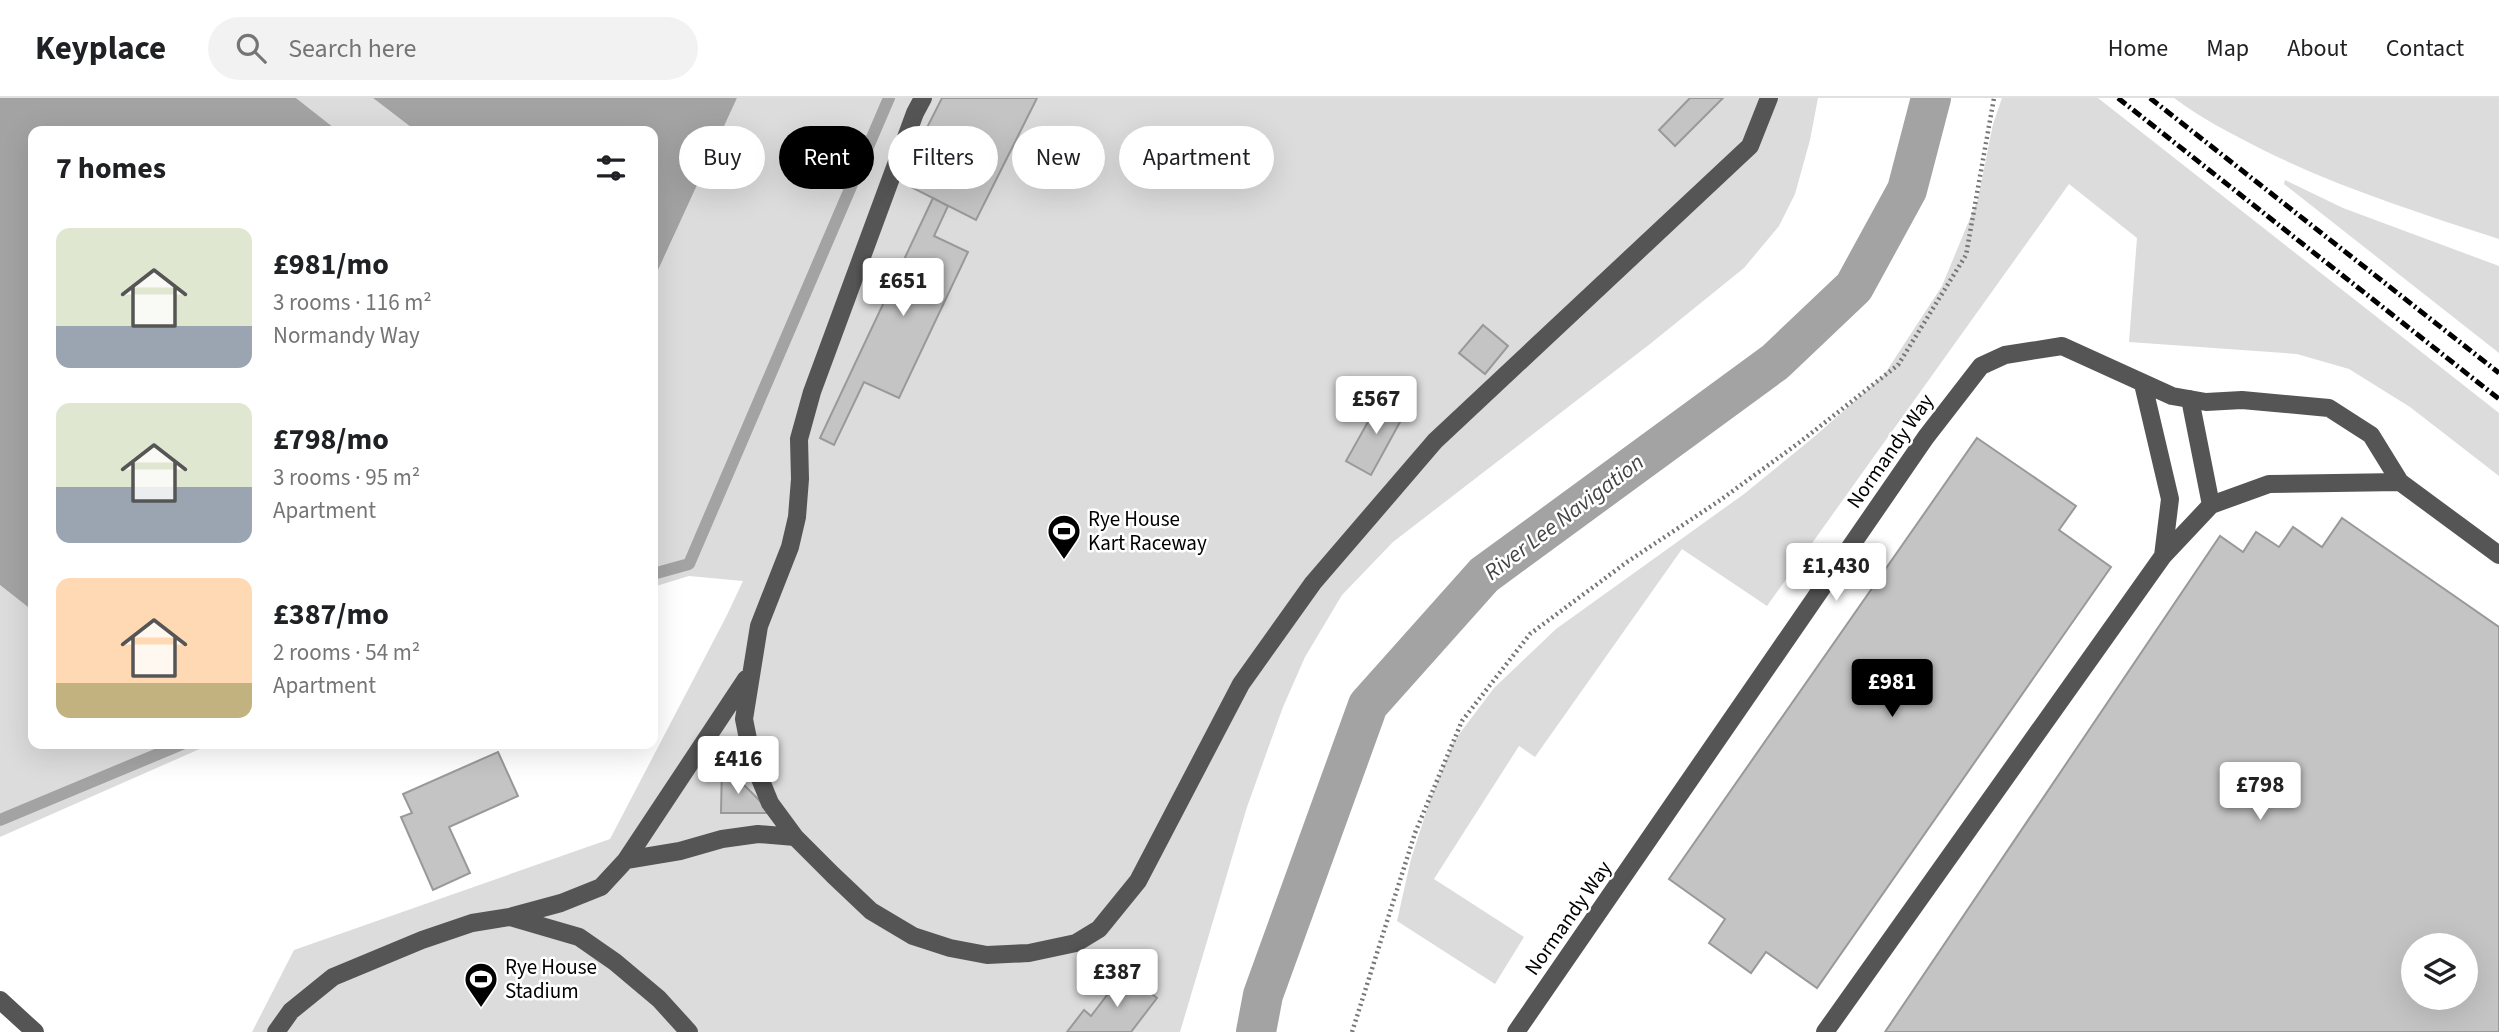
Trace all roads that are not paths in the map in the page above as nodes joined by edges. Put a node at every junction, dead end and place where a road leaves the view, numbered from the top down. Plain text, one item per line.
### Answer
1 (923, 98) edge
2 (1769, 98) edge
3 (2143, 384) junction
4 (2190, 399) junction
5 (2400, 482) junction
6 (2211, 505) junction
7 (2499, 555) edge
8 (2163, 556) junction
9 (750, 673) junction
10 (795, 837) junction
11 (626, 860) junction
12 (510, 917) junction
13 (0, 1000) edge
14 (35, 1032) edge
15 (276, 1032) edge
16 (690, 1032) edge
17 (1516, 1032) edge
18 (1825, 1032) edge

1 - 9 street
2 - 10 street
3 - 4 street, Normandy Way
3 - 8 street
3 - 17 street, Normandy Way
4 - 5 street, Normandy Way
4 - 6 street
5 - 6 street
5 - 7 street
6 - 8 street
8 - 18 street
9 - 10 street
9 - 11 street
10 - 11 street
11 - 12 street
12 - 15 street
12 - 16 street
13 - 14 street

